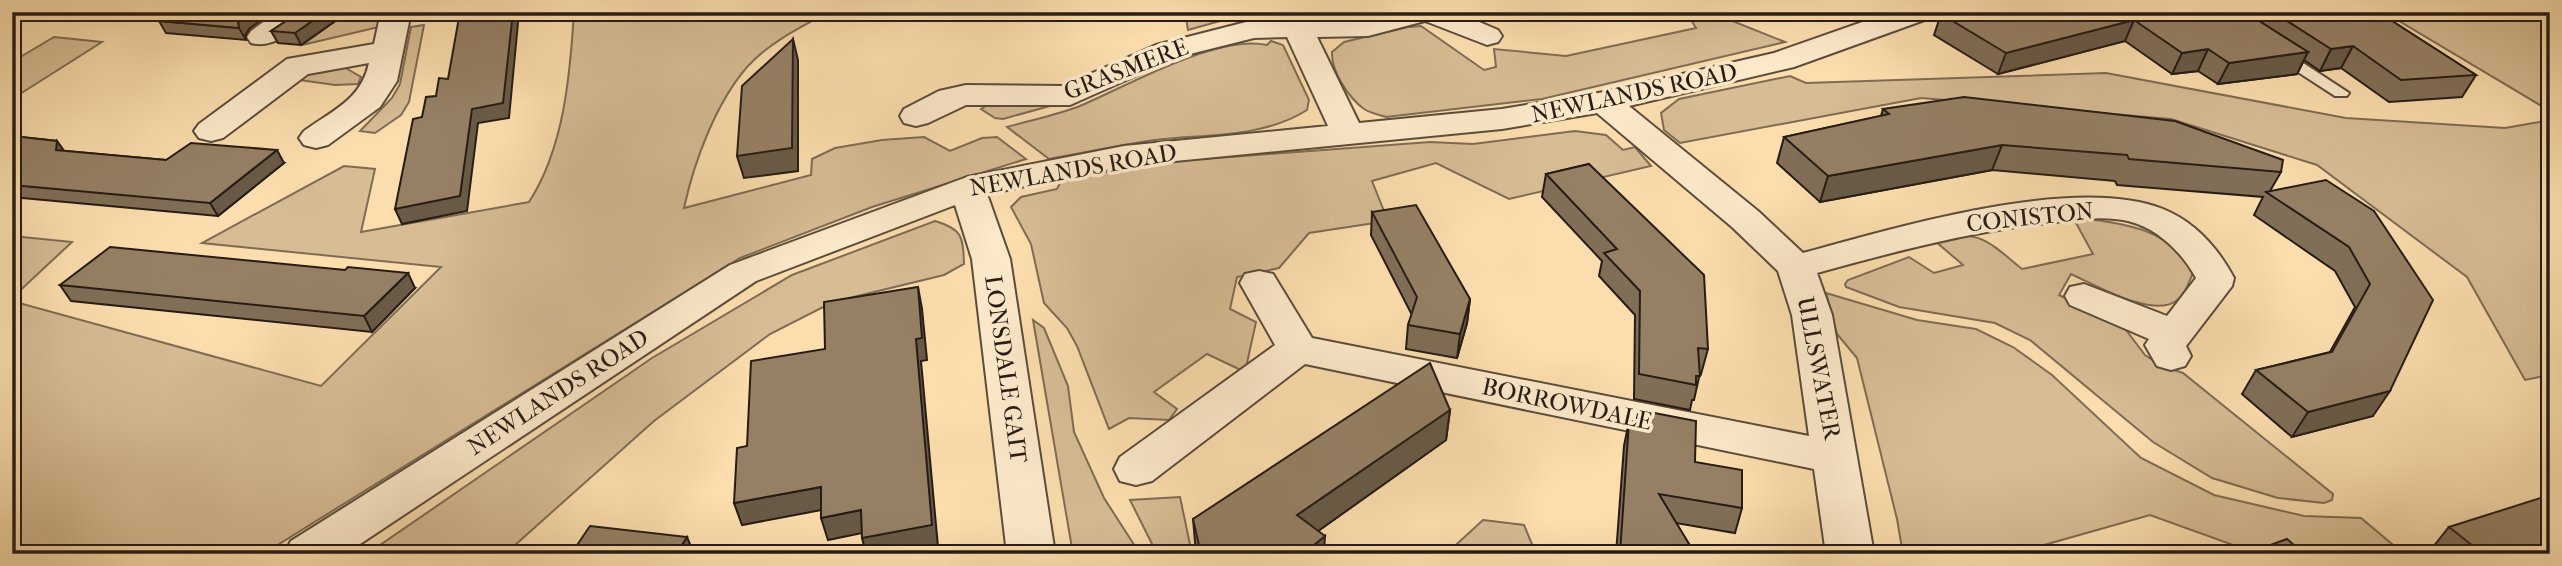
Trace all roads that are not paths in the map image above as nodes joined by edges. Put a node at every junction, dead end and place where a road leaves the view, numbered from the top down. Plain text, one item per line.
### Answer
1 (297, 12) edge
2 (396, 12) edge
3 (1424, 12) edge
4 (1430, 12) edge
5 (1920, 12) edge
6 (1296, 20) edge
7 (1487, 36) dead end
8 (262, 37) dead end
9 (2261, 42) edge
10 (387, 51) junction
11 (2341, 93) dead end
12 (1604, 102) junction
13 (916, 116) dead end
14 (211, 131) dead end
15 (1349, 136) junction
16 (316, 138) dead end
17 (967, 188) junction
18 (1796, 267) junction
19 (1259, 283) dead end
20 (2084, 296) dead end
21 (1298, 349) junction
22 (1835, 457) junction
23 (1136, 469) dead end
24 (308, 554) edge
25 (1031, 554) edge
26 (1850, 554) edge

1 - 8 street
2 - 10 street
3 - 6 street, GRASMERE
4 - 7 street
5 - 12 street, NEWLANDS ROAD
6 - 13 street, GRASMERE
6 - 15 street
9 - 11 lane
10 - 14 street
10 - 16 street
12 - 15 street, NEWLANDS ROAD
12 - 18 street, ULLSWATER
15 - 17 street, NEWLANDS ROAD
17 - 24 street, NEWLANDS ROAD
17 - 25 street, LONSDALE GAIT
18 - 20 street, CONISTON
18 - 22 street, ULLSWATER
19 - 21 street
21 - 22 street, BORROWDALE
21 - 23 street
22 - 26 street, ULLSWATER

